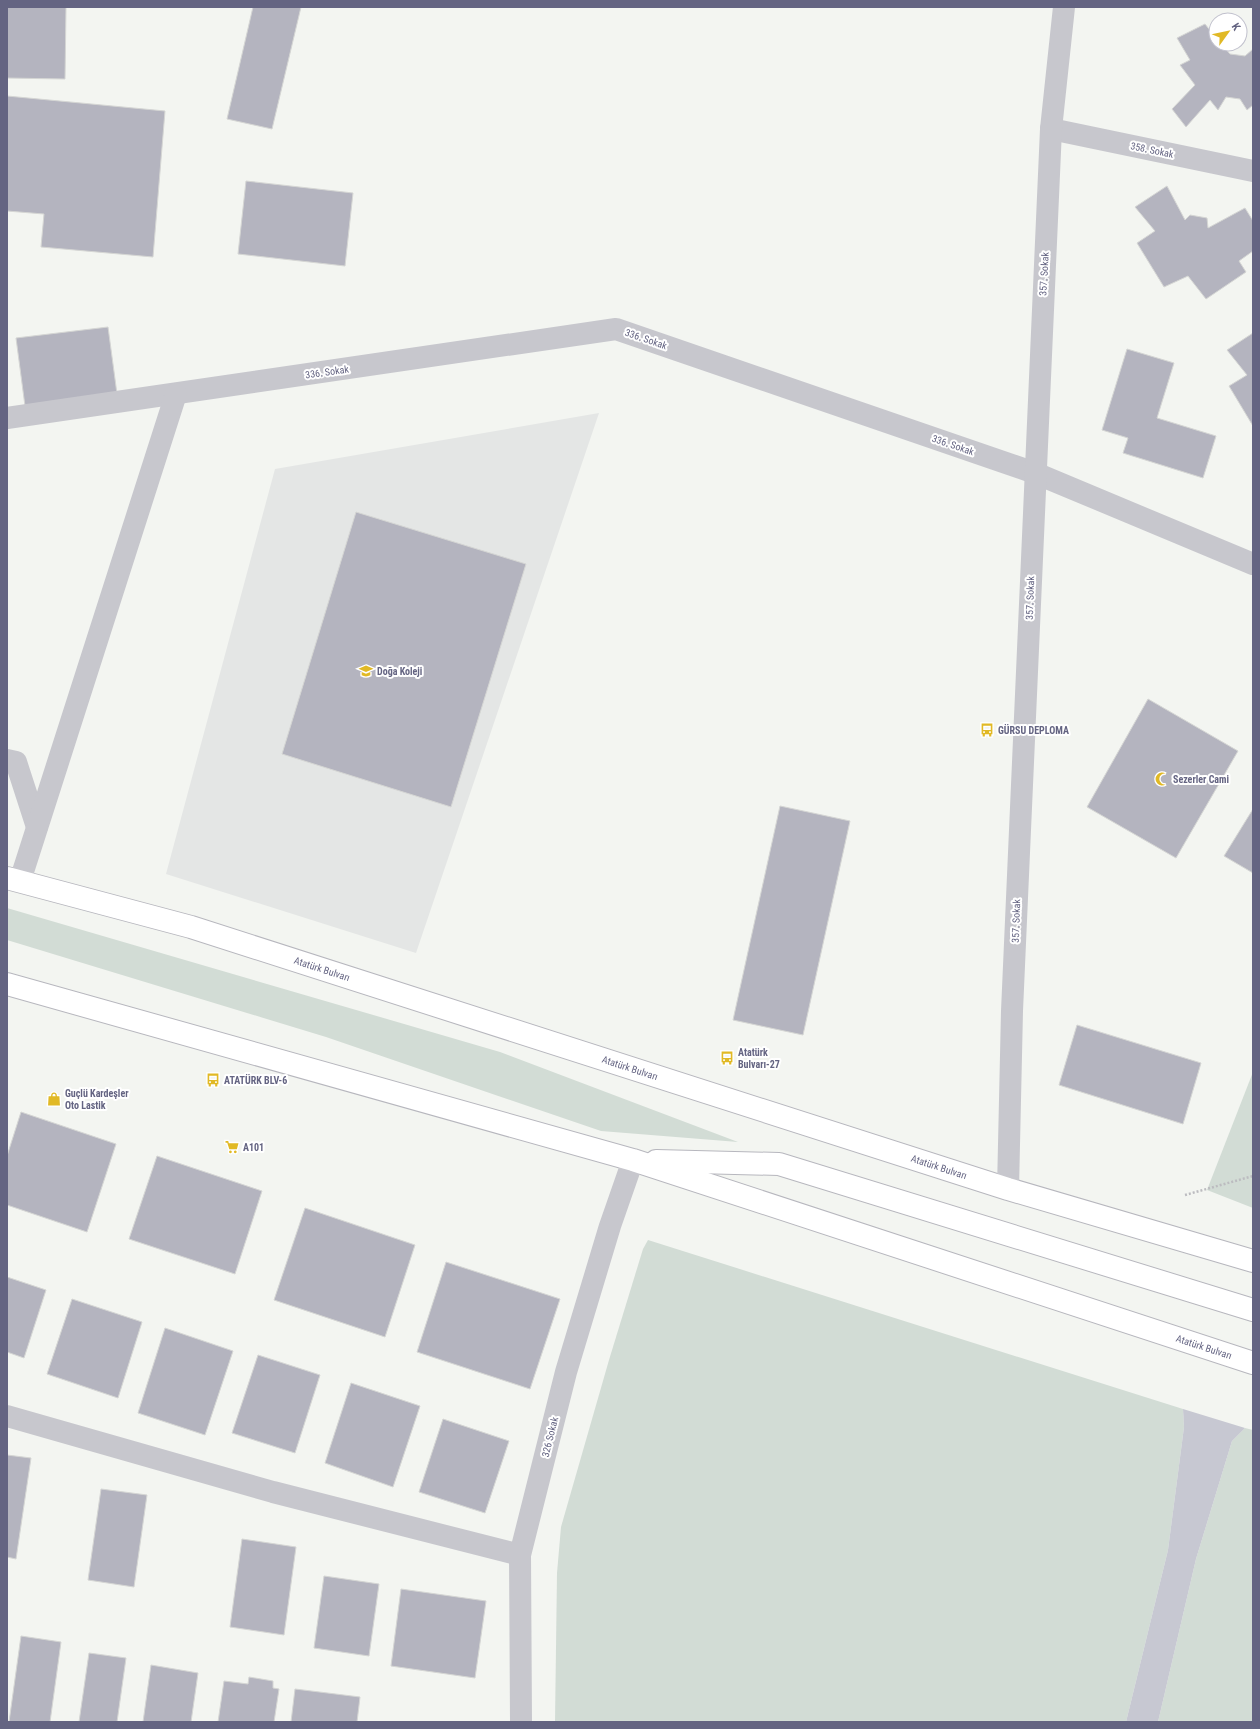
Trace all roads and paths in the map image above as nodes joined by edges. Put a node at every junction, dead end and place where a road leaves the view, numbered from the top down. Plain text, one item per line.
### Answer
1 (1064, 7) edge
2 (1051, 129) junction
3 (1253, 171) edge
4 (176, 394) junction
5 (7, 418) edge
6 (1035, 473) junction
7 (1253, 564) edge
8 (7, 760) edge
9 (37, 827) junction
10 (14, 880) edge
11 (7, 984) edge
12 (633, 1160) junction
13 (1253, 1176) edge
14 (1008, 1189) junction
15 (1185, 1195) dead end
16 (1253, 1261) edge
17 (1253, 1310) edge
18 (1253, 1363) edge
19 (7, 1416) edge
20 (520, 1555) junction
21 (521, 1722) edge

1 - 2 street, 357. Sokak
2 - 3 street, 358. Sokak
2 - 6 street, 357. Sokak
4 - 5 street, 336. Sokak
4 - 6 street, 336. Sokak
4 - 9 street
6 - 7 street, 336. Sokak
6 - 14 street, 357. Sokak
8 - 9 street
9 - 10 street
10 - 14 main road, Atatürk Bulvarı
11 - 12 main road, Atatürk Bulvarı
12 - 17 main road
12 - 18 main road, Atatürk Bulvarı
12 - 20 street, 326 Sokak
13 - 15 path
14 - 16 main road, Atatürk Bulvarı
19 - 20 street
20 - 21 street, 326 Sokak

